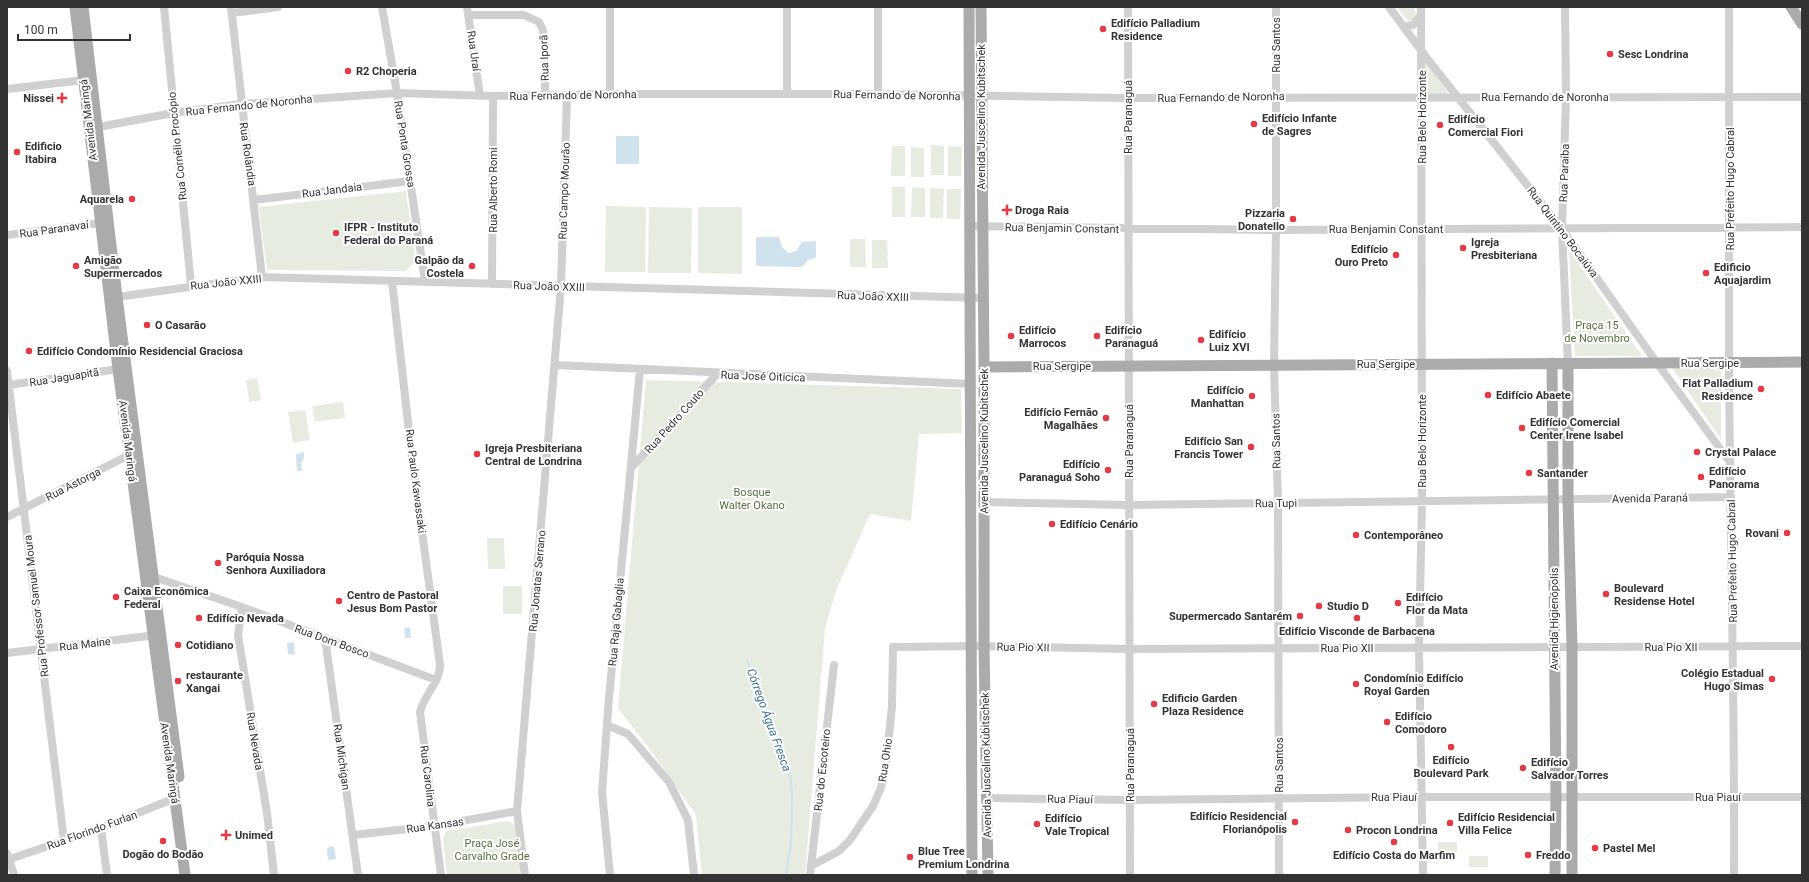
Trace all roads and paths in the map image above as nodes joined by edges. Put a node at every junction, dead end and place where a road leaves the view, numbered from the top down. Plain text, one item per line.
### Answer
1 (75, 7) edge
2 (83, 7) edge
3 (164, 7) edge
4 (278, 7) edge
5 (382, 7) edge
6 (610, 7) edge
7 (787, 7) edge
8 (878, 7) edge
9 (969, 7) edge
10 (981, 7) edge
11 (1128, 7) edge
12 (1276, 7) edge
13 (1390, 7) edge
14 (1565, 7) edge
15 (1729, 7) edge
16 (1790, 7) edge
17 (231, 10) edge
18 (468, 11) edge
19 (1421, 11) edge
20 (1802, 24) edge
21 (1404, 27) junction
22 (1422, 52) junction
23 (84, 80) junction
24 (7, 89) edge
25 (397, 93) junction
26 (610, 94) junction
27 (787, 94) junction
28 (878, 94) junction
29 (567, 95) junction
30 (480, 96) junction
31 (493, 96) junction
32 (545, 96) junction
33 (975, 96) junction
34 (1276, 96) junction
35 (1422, 96) junction
36 (1458, 97) junction
37 (1566, 97) junction
38 (1730, 97) junction
39 (1802, 97) edge
40 (1128, 98) junction
41 (241, 104) junction
42 (173, 113) junction
43 (94, 128) junction
44 (410, 181) junction
45 (254, 200) junction
46 (100, 223) junction
47 (970, 226) junction
48 (982, 226) junction
49 (1802, 226) edge
50 (1731, 227) junction
51 (1422, 228) junction
52 (1129, 229) junction
53 (1562, 229) junction
54 (1276, 230) junction
55 (7, 236) edge
56 (262, 277) junction
57 (392, 281) junction
58 (425, 281) junction
59 (492, 284) junction
60 (191, 286) junction
61 (561, 286) junction
62 (117, 297) junction
63 (971, 298) junction
64 (983, 298) junction
65 (1802, 362) edge
66 (1552, 363) junction
67 (1657, 363) junction
68 (1729, 363) junction
69 (1274, 364) junction
70 (1422, 364) junction
71 (1568, 364) junction
72 (556, 365) junction
73 (1129, 366) junction
74 (984, 367) junction
75 (118, 368) junction
76 (640, 370) junction
77 (7, 371) edge
78 (717, 374) junction
79 (971, 379) junction
80 (9, 385) junction
81 (1553, 400) junction
82 (1568, 400) junction
83 (134, 452) junction
84 (1730, 462) junction
85 (631, 468) junction
86 (1732, 497) junction
87 (1553, 498) junction
88 (1568, 499) junction
89 (1422, 500) junction
90 (984, 502) junction
91 (1278, 503) junction
92 (1130, 505) junction
93 (24, 508) junction
94 (7, 517) edge
95 (154, 577) junction
96 (242, 607) junction
97 (158, 635) junction
98 (325, 638) junction
99 (972, 646) junction
100 (984, 646) junction
101 (1734, 646) junction
102 (1802, 646) edge
103 (893, 647) joint
104 (1554, 647) junction
105 (1572, 647) junction
106 (1278, 648) junction
107 (1419, 648) junction
108 (41, 649) junction
109 (1130, 649) junction
110 (7, 653) edge
111 (834, 666) dead end
112 (436, 680) junction
113 (972, 716) junction
114 (607, 725) junction
115 (1420, 797) junction
116 (1735, 797) junction
117 (1802, 797) edge
118 (174, 798) junction
119 (987, 798) junction
120 (1279, 798) junction
121 (1556, 798) junction
122 (1572, 798) junction
123 (1130, 800) junction
124 (517, 811) junction
125 (435, 826) junction
126 (101, 828) junction
127 (352, 835) junction
128 (64, 841) junction
129 (8, 856) edge
130 (811, 871) edge
131 (14, 875) edge
132 (107, 875) edge
133 (185, 875) edge
134 (193, 875) edge
135 (274, 875) edge
136 (358, 875) edge
137 (441, 875) edge
138 (525, 875) edge
139 (610, 875) edge
140 (694, 875) edge
141 (972, 875) edge
142 (988, 875) edge
143 (1130, 875) edge
144 (1279, 875) edge
145 (1423, 875) edge
146 (1555, 875) edge
147 (1572, 875) edge
148 (1734, 875) edge

1 - 23 main road, Avenida Maringá
2 - 43 main road, Avenida Maringá
3 - 42 street, Rua Cornélio Procópio
4 - 17 street
5 - 25 street, Rua Ponta Grossa
6 - 26 street
7 - 27 street
8 - 28 street
9 - 33 main road, Avenida Juscelino Kubitschek
10 - 33 main road, Avenida Juscelino Kubitschek
11 - 40 street, Rua Paranaguá
12 - 34 street, Rua Santos
13 - 21 street, Rua Quintino Bocaiúva
14 - 37 street, Rua Paraíba
15 - 38 street, Rua Prefeito Hugo Cabral
16 - 20 main road
17 - 41 street, Rua Rolândia
18 - 30 street, Rua Uraí
18 - 32 street, Rua Iporã
19 - 21 street
19 - 22 street, Rua Belo Horizonte
21 - 22 street, Rua Quintino Bocaiúva
22 - 35 street, Rua Belo Horizonte
22 - 36 street, Rua Quintino Bocaiúva
23 - 24 street
23 - 43 main road, Avenida Maringá
25 - 30 street, Rua Fernando de Noronha
25 - 41 street, Rua Fernando de Noronha
25 - 44 street, Rua Ponta Grossa
26 - 27 street, Rua Fernando de Noronha
26 - 29 street, Rua Fernando de Noronha
27 - 28 street, Rua Fernando de Noronha
28 - 33 street, Rua Fernando de Noronha
29 - 32 street, Rua Fernando de Noronha
29 - 61 street, Rua Campo Mourão
30 - 31 street, Rua Fernando de Noronha
31 - 32 street, Rua Fernando de Noronha
31 - 59 street, Rua Alberto Romi
33 - 40 street, Rua Fernando de Noronha
33 - 47 main road, Avenida Juscelino Kubitschek
33 - 48 main road, Avenida Juscelino Kubitschek
34 - 35 street, Rua Fernando de Noronha
34 - 40 street, Rua Fernando de Noronha
34 - 54 street, Rua Santos
35 - 36 street, Rua Fernando de Noronha
35 - 51 street, Rua Belo Horizonte
36 - 37 street, Rua Fernando de Noronha
36 - 53 street, Rua Quintino Bocaiúva
37 - 38 street, Rua Fernando de Noronha
37 - 53 street, Rua Paraíba
38 - 39 street, Rua Fernando de Noronha
38 - 50 street, Rua Prefeito Hugo Cabral
40 - 52 street, Rua Paranaguá
41 - 42 street, Rua Fernando de Noronha
41 - 45 street, Rua Rolândia
42 - 43 street, Rua Fernando de Noronha
42 - 60 street, Rua Cornélio Procópio
43 - 46 main road, Avenida Maringá
43 - 62 main road, Avenida Maringá
44 - 45 street, Rua Jandaia
44 - 58 street, Rua Ponta Grossa
45 - 56 street, Rua Rolândia
46 - 55 street, Rua Paranavaí
46 - 75 main road, Avenida Maringá
47 - 48 street, Rua Benjamin Constant
47 - 63 main road, Avenida Juscelino Kubitschek
48 - 52 street, Rua Benjamin Constant
48 - 64 main road, Avenida Juscelino Kubitschek
49 - 50 street, Rua Benjamin Constant
50 - 53 street, Rua Benjamin Constant
50 - 68 street, Rua Prefeito Hugo Cabral
51 - 53 street, Rua Benjamin Constant
51 - 54 street, Rua Benjamin Constant
51 - 70 street, Rua Belo Horizonte
52 - 54 street, Rua Benjamin Constant
52 - 73 street, Rua Paranaguá
53 - 67 street, Rua Quintino Bocaiúva
53 - 71 street, Rua Paraíba
54 - 69 street, Rua Santos
56 - 57 street, Rua João XXIII
56 - 60 street, Rua João XXIII
57 - 58 street, Rua João XXIII
57 - 112 street, Rua Paulo Kawassaki
58 - 59 street, Rua João XXIII
59 - 61 street, Rua João XXIII
60 - 62 street, Rua João XXIII
61 - 63 street, Rua João XXIII
61 - 72 street, Rua Jonatas Serrano
62 - 83 main road, Avenida Maringá
63 - 64 street, Rua João XXIII
63 - 79 main road, Avenida Juscelino Kubitschek
64 - 74 main road, Avenida Juscelino Kubitschek
65 - 68 main road, Rua Sergipe
66 - 70 main road, Rua Sergipe
66 - 71 main road, Rua Sergipe
66 - 81 main road, Avenida Higienópolis
67 - 68 main road, Rua Sergipe
67 - 71 main road, Rua Sergipe
67 - 84 street, Rua Quintino Bocaiúva
68 - 84 street, Rua Prefeito Hugo Cabral
69 - 70 main road, Rua Sergipe
69 - 73 main road, Rua Sergipe
69 - 91 street, Rua Santos
70 - 89 street, Rua Belo Horizonte
71 - 82 main road, Avenida Higienópolis
72 - 76 street, Rua José Oiticica
72 - 124 street, Rua Jonatas Serrano
73 - 74 main road, Rua Sergipe
73 - 92 street, Rua Paranaguá
74 - 79 street, Rua Sergipe
74 - 90 main road, Avenida Juscelino Kubitschek
75 - 80 street, Rua Jaguapitã
75 - 83 main road, Avenida Maringá
76 - 78 street, Rua José Oiticica
76 - 85 street, Rua Raja Gabaglia
77 - 80 street, Rua Professor Samuel Moura
78 - 79 street, Rua José Oiticica
78 - 85 street, Rua Pedro Couto
79 - 99 main road, Avenida Juscelino Kubitschek
80 - 93 street, Rua Professor Samuel Moura
81 - 82 main road
81 - 87 main road, Avenida Higienópolis
82 - 88 main road, Avenida Higienópolis
83 - 93 street, Rua Astorga
83 - 95 main road, Avenida Maringá
83 - 97 main road, Avenida Maringá
84 - 86 street, Rua Prefeito Hugo Cabral
85 - 114 street, Rua Raja Gabaglia
86 - 88 street, Avenida Paraná
86 - 101 street, Rua Prefeito Hugo Cabral
87 - 88 street, Rua Tupi
87 - 89 street, Rua Tupi
87 - 104 main road, Avenida Higienópolis
88 - 105 main road, Avenida Higienópolis
89 - 91 street, Rua Tupi
89 - 107 street, Rua Belo Horizonte
90 - 92 street, Rua Tupi
90 - 100 main road, Avenida Juscelino Kubitschek
91 - 92 street, Rua Tupi
91 - 106 street, Rua Santos
92 - 109 street, Rua Paranaguá
93 - 94 street, Rua Astorga
93 - 108 street, Rua Professor Samuel Moura
95 - 96 street, Rua Dom Bosco
95 - 97 main road, Avenida Maringá
96 - 98 street, Rua Dom Bosco
96 - 135 street, Rua Nevada
97 - 108 street, Rua Maine
97 - 118 main road, Avenida Maringá
97 - 134 main road, Avenida Maringá
98 - 112 street, Rua Dom Bosco
98 - 127 street, Rua Michigan
99 - 100 street, Rua Pio XII
99 - 103 street, Rua Pio XII
99 - 113 main road, Avenida Juscelino Kubitschek
100 - 109 street, Rua Pio XII
100 - 119 main road, Avenida Juscelino Kubitschek
101 - 102 street, Rua Pio XII
101 - 105 street, Rua Pio XII
101 - 116 street, Rua Prefeito Hugo Cabral
103 - 130 street, Rua Ohio
104 - 105 street, Rua Pio XII
104 - 107 street, Rua Pio XII
104 - 121 main road, Avenida Higienópolis
105 - 122 main road, Avenida Higienópolis
106 - 107 street, Rua Pio XII
106 - 109 street, Rua Pio XII
106 - 120 street, Rua Santos
107 - 115 street, Rua Belo Horizonte
108 - 110 street, Rua Maine
108 - 128 street, Rua Professor Samuel Moura
109 - 123 street, Rua Paranaguá
111 - 130 street, Rua do Escoteiro
112 - 125 street, Rua Carolina
113 - 119 main road
113 - 141 main road, Avenida Juscelino Kubitschek
114 - 139 street, Rua Raja Gabaglia
114 - 140 street
115 - 120 street, Rua Piauí
115 - 121 street, Rua Piauí
115 - 145 street, Rua Belo Horizonte
116 - 117 street, Rua Piauí
116 - 122 street, Rua Piauí
116 - 148 street, Rua Prefeito Hugo Cabral
118 - 126 street, Rua Florindo Furlan
118 - 133 main road, Avenida Maringá
119 - 123 street, Rua Piauí
119 - 142 main road, Avenida Juscelino Kubitschek
120 - 123 street, Rua Piauí
120 - 144 street, Rua Santos
121 - 122 street, Rua Piauí
121 - 146 main road, Avenida Higienópolis
122 - 147 main road, Avenida Higienópolis
123 - 143 street, Rua Paranaguá
124 - 125 street, Rua Kansas
124 - 138 street, Rua Jonatas Serrano
125 - 127 street, Rua Kansas
125 - 137 street, Rua Carolina
126 - 128 street, Rua Florindo Furlan
126 - 132 street
127 - 136 street, Rua Michigan
128 - 129 street, Rua Florindo Furlan
129 - 131 street

